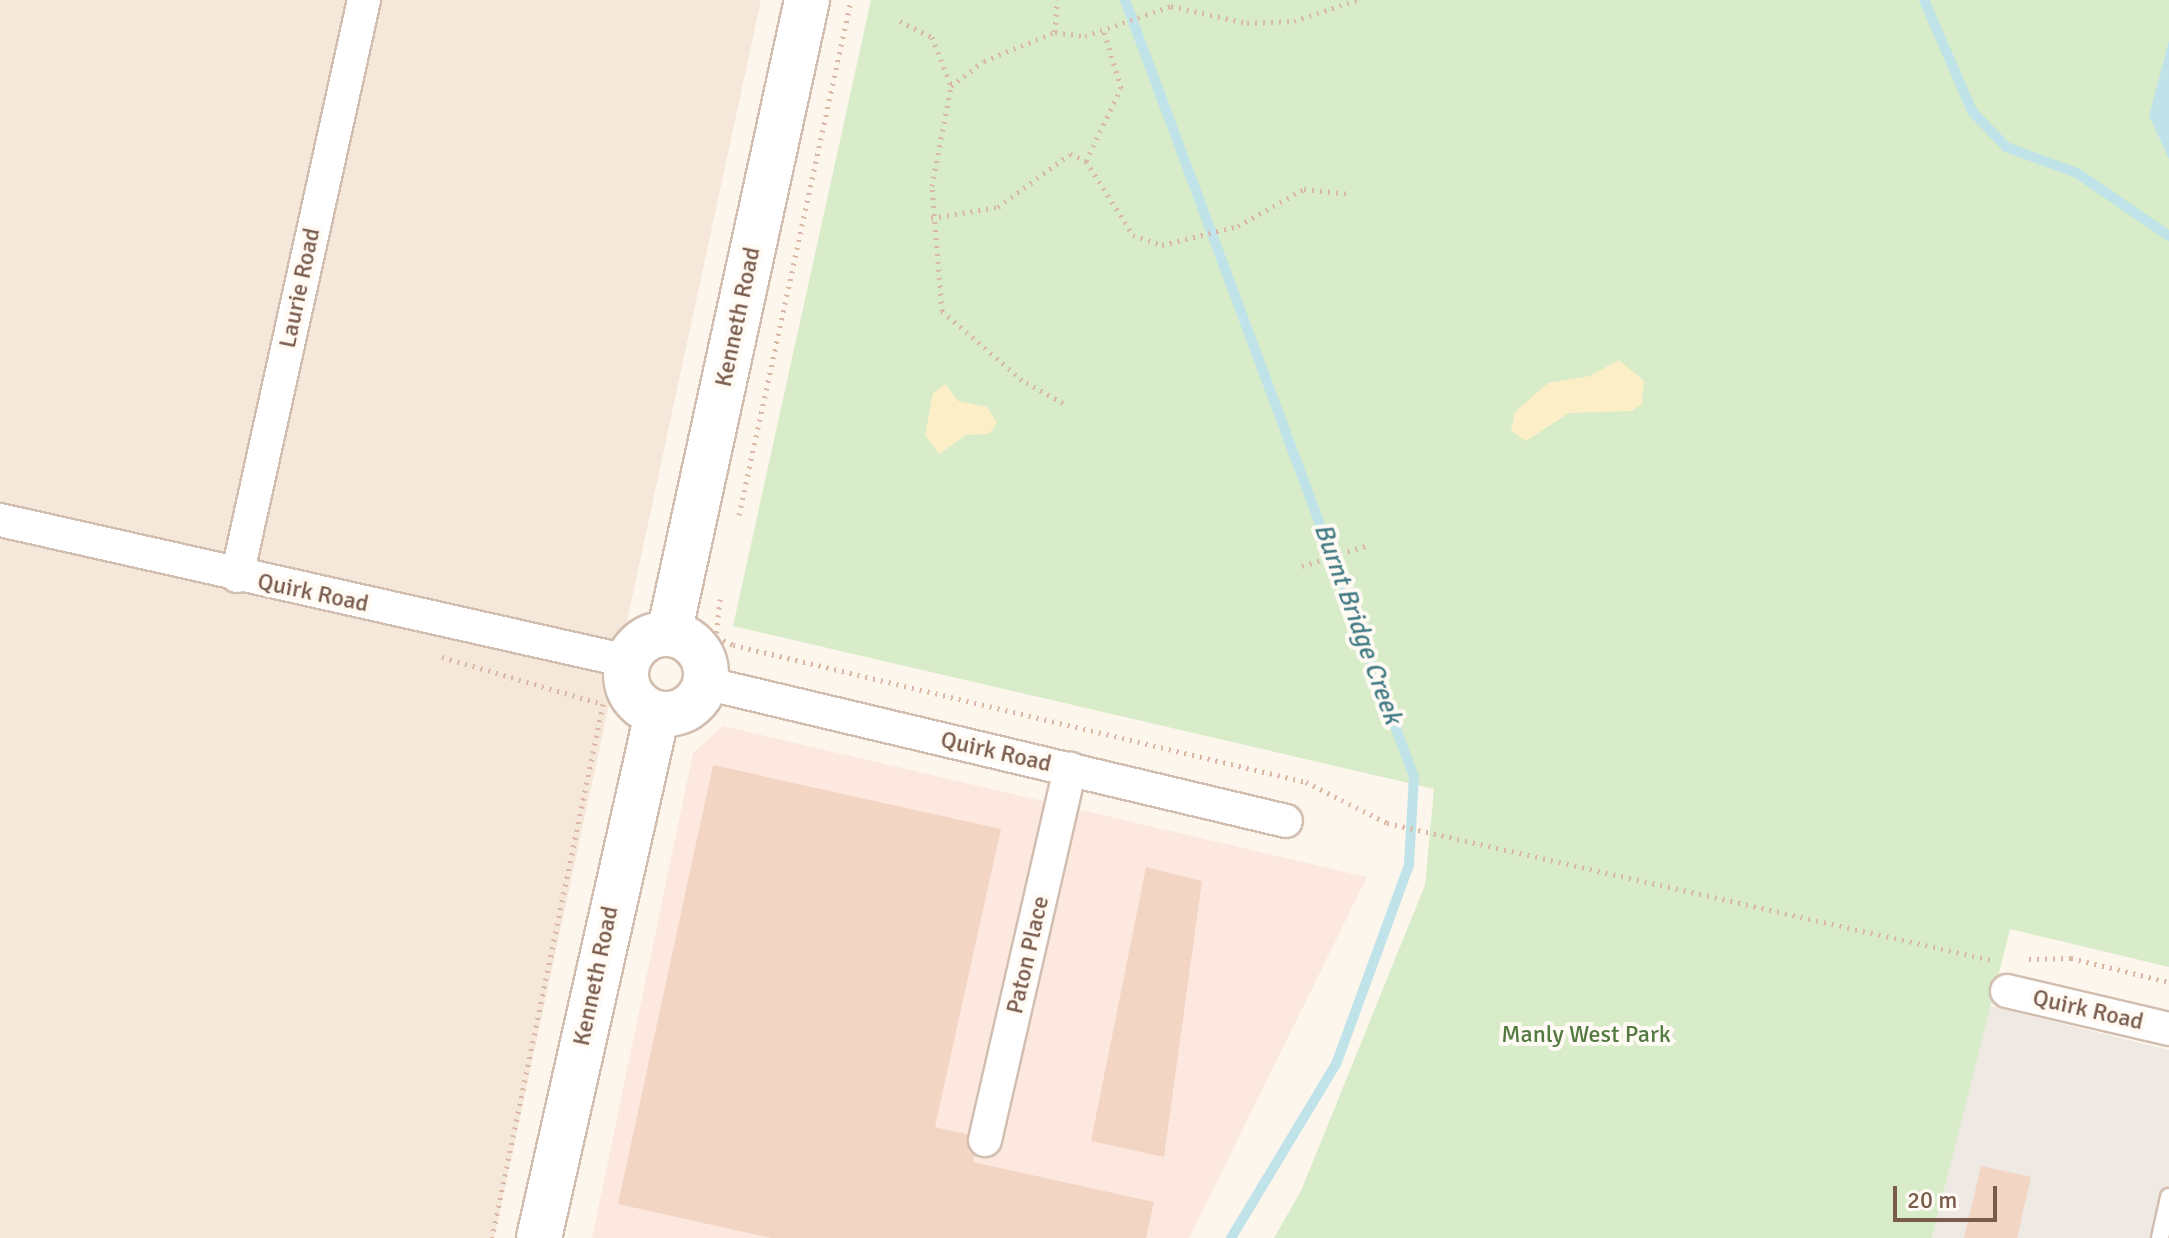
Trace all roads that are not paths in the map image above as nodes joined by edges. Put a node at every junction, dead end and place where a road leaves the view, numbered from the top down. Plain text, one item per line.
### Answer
1 (364, 0) edge
2 (807, 0) edge
3 (0, 520) edge
4 (237, 576) junction
5 (669, 634) junction
6 (627, 661) junction
7 (705, 683) junction
8 (657, 714) junction
9 (1070, 769) junction
10 (1286, 821) dead end
11 (2007, 991) dead end
12 (2169, 1029) edge
13 (985, 1140) dead end
14 (2169, 1197) edge
15 (539, 1238) edge
16 (2160, 1238) edge

1 - 4 street, Laurie Road
2 - 5 main road, Kenneth Road
3 - 4 street, Quirk Road
4 - 6 street, Quirk Road
5 - 6 main road
5 - 7 main road
6 - 8 main road
7 - 8 main road
7 - 9 street, Quirk Road
8 - 15 main road, Kenneth Road
9 - 10 street, Quirk Road
9 - 13 street, Paton Place
11 - 12 street, Quirk Road
14 - 16 lane

